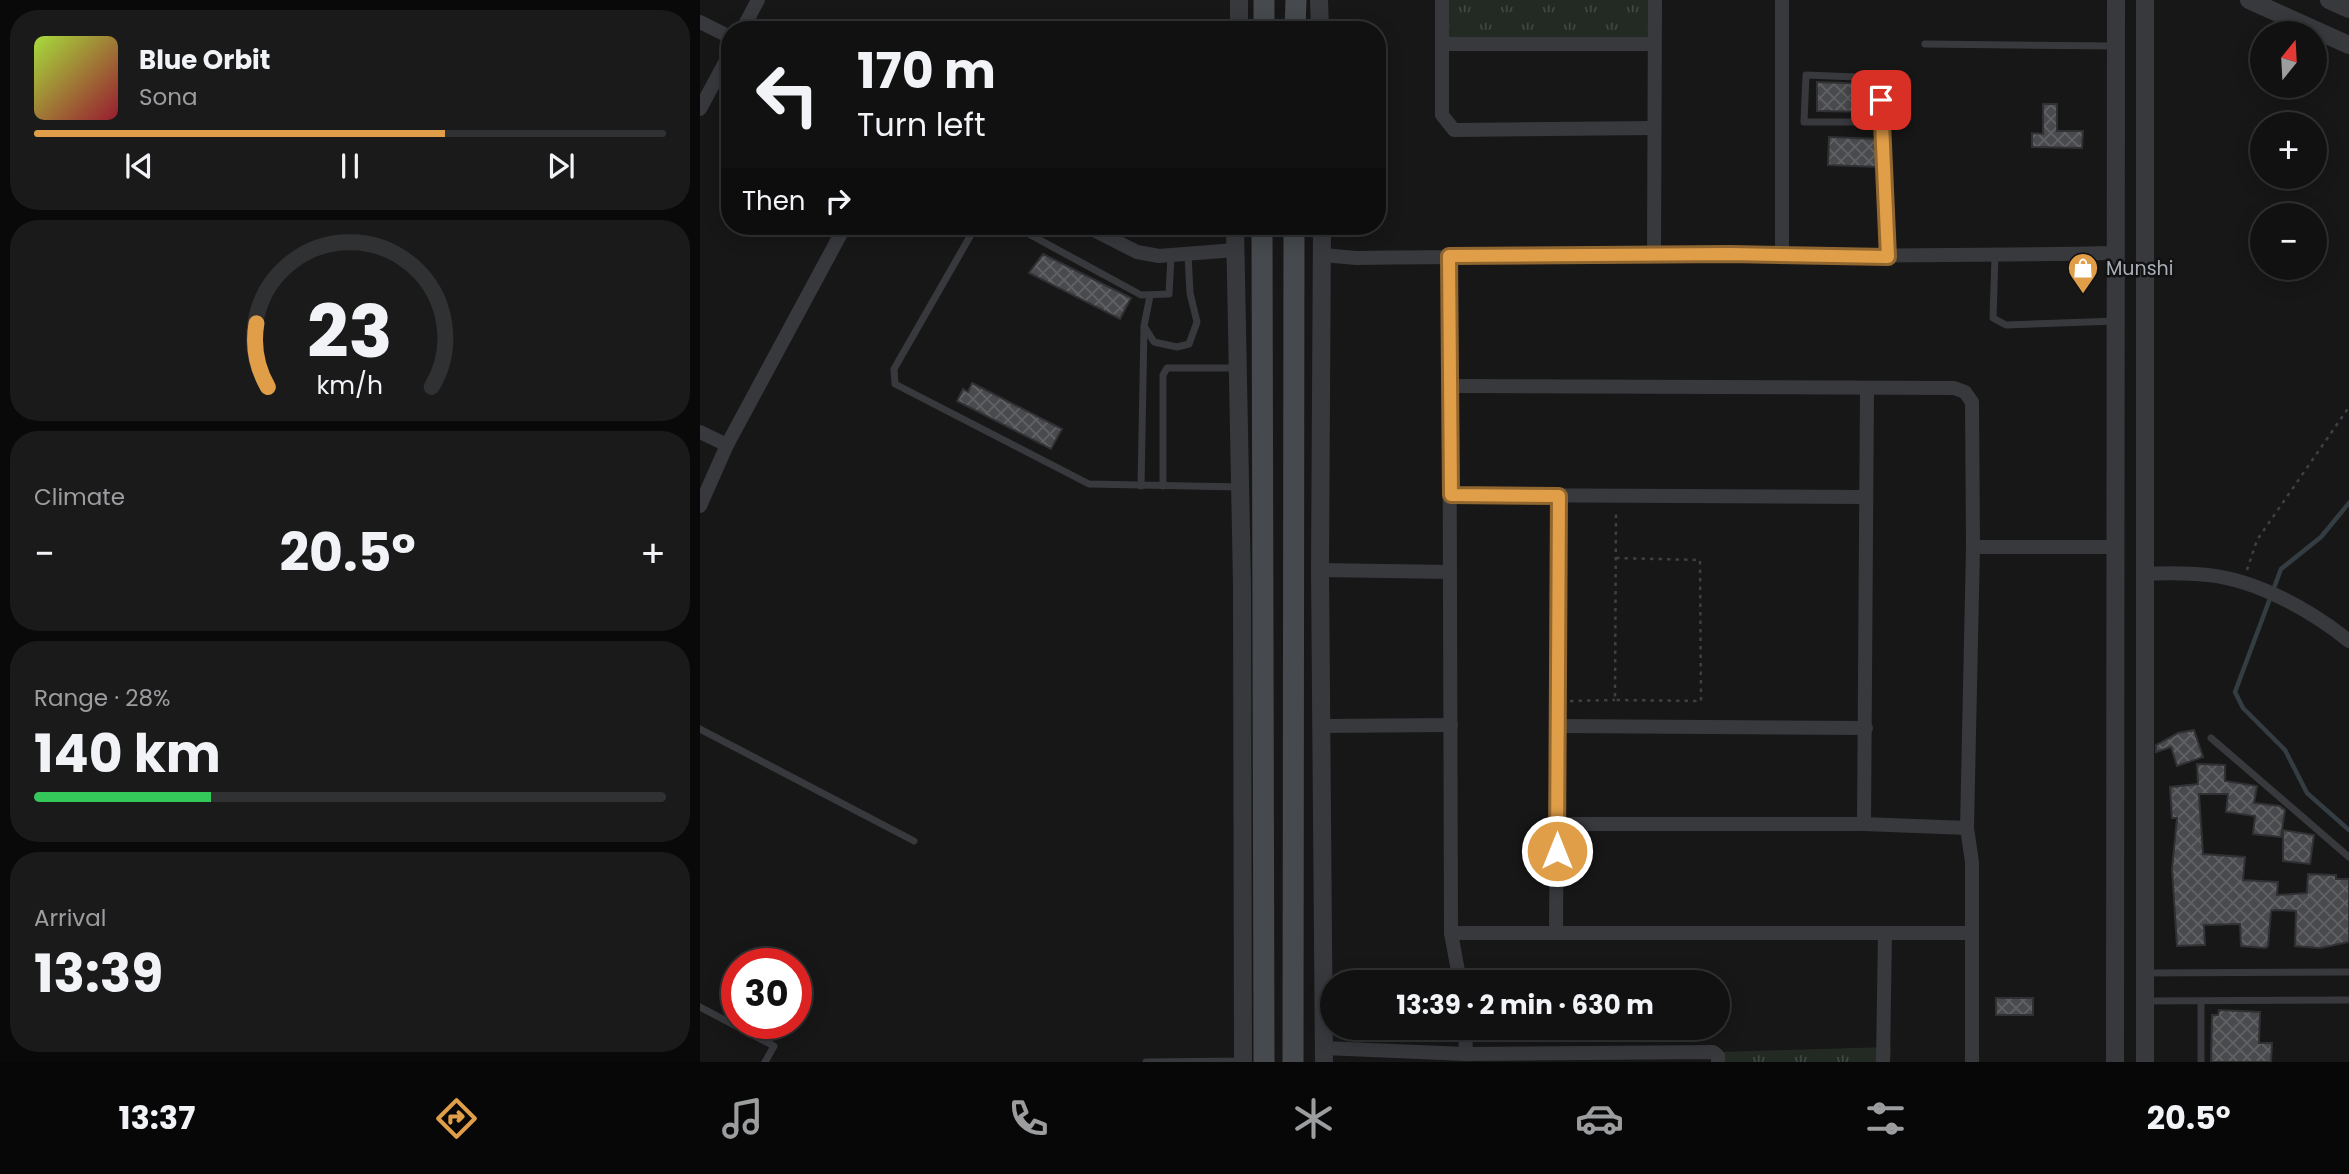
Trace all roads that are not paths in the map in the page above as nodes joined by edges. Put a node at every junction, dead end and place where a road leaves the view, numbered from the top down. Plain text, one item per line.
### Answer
1 (758, 0) edge
2 (1239, 0) edge
3 (1264, 0) edge
4 (1296, 0) edge
5 (1320, 0) edge
6 (1442, 0) edge
7 (1655, 0) edge
8 (1782, 0) edge
9 (2116, 0) edge
10 (2145, 0) edge
11 (2249, 0) edge
12 (2329, 0) edge
13 (2349, 9) edge
14 (747, 21) edge
15 (1239, 21) edge
16 (1264, 21) edge
17 (1295, 21) edge
18 (1320, 21) edge
19 (700, 22) edge
20 (721, 32) edge
21 (1442, 44) junction
22 (1653, 44) junction
23 (1926, 44) dead end
24 (2349, 45) edge
25 (2116, 46) junction
26 (721, 70) edge
27 (700, 109) edge
28 (1882, 122) junction
29 (1653, 128) junction
30 (840, 235) edge
31 (971, 235) edge
32 (1030, 235) edge
33 (1104, 235) edge
34 (1235, 235) edge
35 (1262, 235) edge
36 (1294, 235) edge
37 (1322, 235) edge
38 (1235, 250) junction
39 (2116, 253) junction
40 (1188, 255) junction
41 (1323, 255) junction
42 (1654, 255) junction
43 (1171, 256) junction
44 (1449, 256) junction
45 (1995, 256) junction
46 (1782, 257) junction
47 (1888, 257) junction
48 (1150, 296) junction
49 (2116, 321) junction
50 (1144, 326) junction
51 (1237, 368) junction
52 (1450, 386) junction
53 (1867, 389) junction
54 (700, 432) edge
55 (727, 445) junction
56 (1141, 486) junction
57 (1163, 486) junction
58 (1240, 487) junction
59 (1451, 495) junction
60 (1559, 496) junction
61 (1864, 497) junction
62 (700, 506) edge
63 (1973, 547) junction
64 (2115, 547) junction
65 (1320, 570) junction
66 (1450, 572) junction
67 (2143, 574) junction
68 (2115, 631) junction
69 (2143, 631) junction
70 (2349, 642) edge
71 (1451, 725) junction
72 (1321, 726) junction
73 (1558, 726) junction
74 (1866, 728) junction
75 (700, 729) edge
76 (2211, 738) dead end
77 (1558, 824) junction
78 (1864, 824) junction
79 (1967, 828) junction
80 (914, 841) dead end
81 (2349, 857) edge
82 (1556, 932) junction
83 (1451, 933) junction
84 (1885, 933) junction
85 (1970, 933) junction
86 (1458, 970) edge
87 (2349, 972) edge
88 (2145, 973) junction
89 (2349, 1000) edge
90 (2146, 1001) junction
91 (2201, 1001) junction
92 (700, 1007) edge
93 (1465, 1040) edge
94 (1324, 1055) edge
95 (1466, 1055) junction
96 (765, 1062) edge
97 (1146, 1062) edge
98 (1250, 1062) edge
99 (1293, 1062) edge
100 (1718, 1062) edge
101 (1883, 1062) edge
102 (1972, 1062) edge
103 (2115, 1062) edge
104 (2145, 1062) edge
105 (2201, 1062) edge

1 - 14 street
2 - 15 street
3 - 16 main road
4 - 17 main road
5 - 18 street
6 - 21 street
7 - 22 street
8 - 46 street
9 - 25 street
10 - 67 street
11 - 24 street
12 - 13 street
19 - 20 street
21 - 22 street
21 - 29 street
22 - 29 street
23 - 25 lane
25 - 39 street
26 - 27 street
28 - 28 lane
28 - 47 lane
29 - 42 street
30 - 55 street
31 - 56 lane
32 - 48 lane
33 - 43 street
34 - 38 street
35 - 98 main road
36 - 99 main road
37 - 41 street
38 - 40 street
38 - 51 street
39 - 45 street
39 - 49 street
40 - 43 street
40 - 50 lane
41 - 44 street
41 - 65 street
42 - 44 street
42 - 46 street
43 - 48 lane
44 - 52 street
45 - 47 street
45 - 49 lane
46 - 47 street
48 - 50 lane
49 - 64 street
50 - 56 lane
51 - 57 lane
51 - 58 street
52 - 53 street
52 - 59 street
53 - 61 street
53 - 63 street
54 - 55 street
55 - 62 street
56 - 57 lane
57 - 58 lane
58 - 98 street
59 - 60 street
59 - 66 street
60 - 61 street
60 - 73 street
61 - 74 street
63 - 64 street
63 - 79 street
64 - 68 street
65 - 66 street
65 - 72 street
66 - 71 street
67 - 69 street
67 - 70 street
68 - 69 street
68 - 103 street
69 - 88 street
71 - 72 street
71 - 83 street
72 - 94 street
73 - 74 street
73 - 77 street
74 - 78 street
75 - 80 lane
76 - 81 lane
77 - 78 street
77 - 82 street
78 - 79 street
79 - 85 street
82 - 83 street
82 - 84 street
83 - 86 street
84 - 85 street
84 - 101 street
85 - 102 street
87 - 88 lane
88 - 90 street
89 - 91 lane
90 - 91 lane
90 - 104 street
91 - 105 lane
92 - 96 lane
93 - 95 street
94 - 95 street
95 - 100 street
97 - 98 lane

